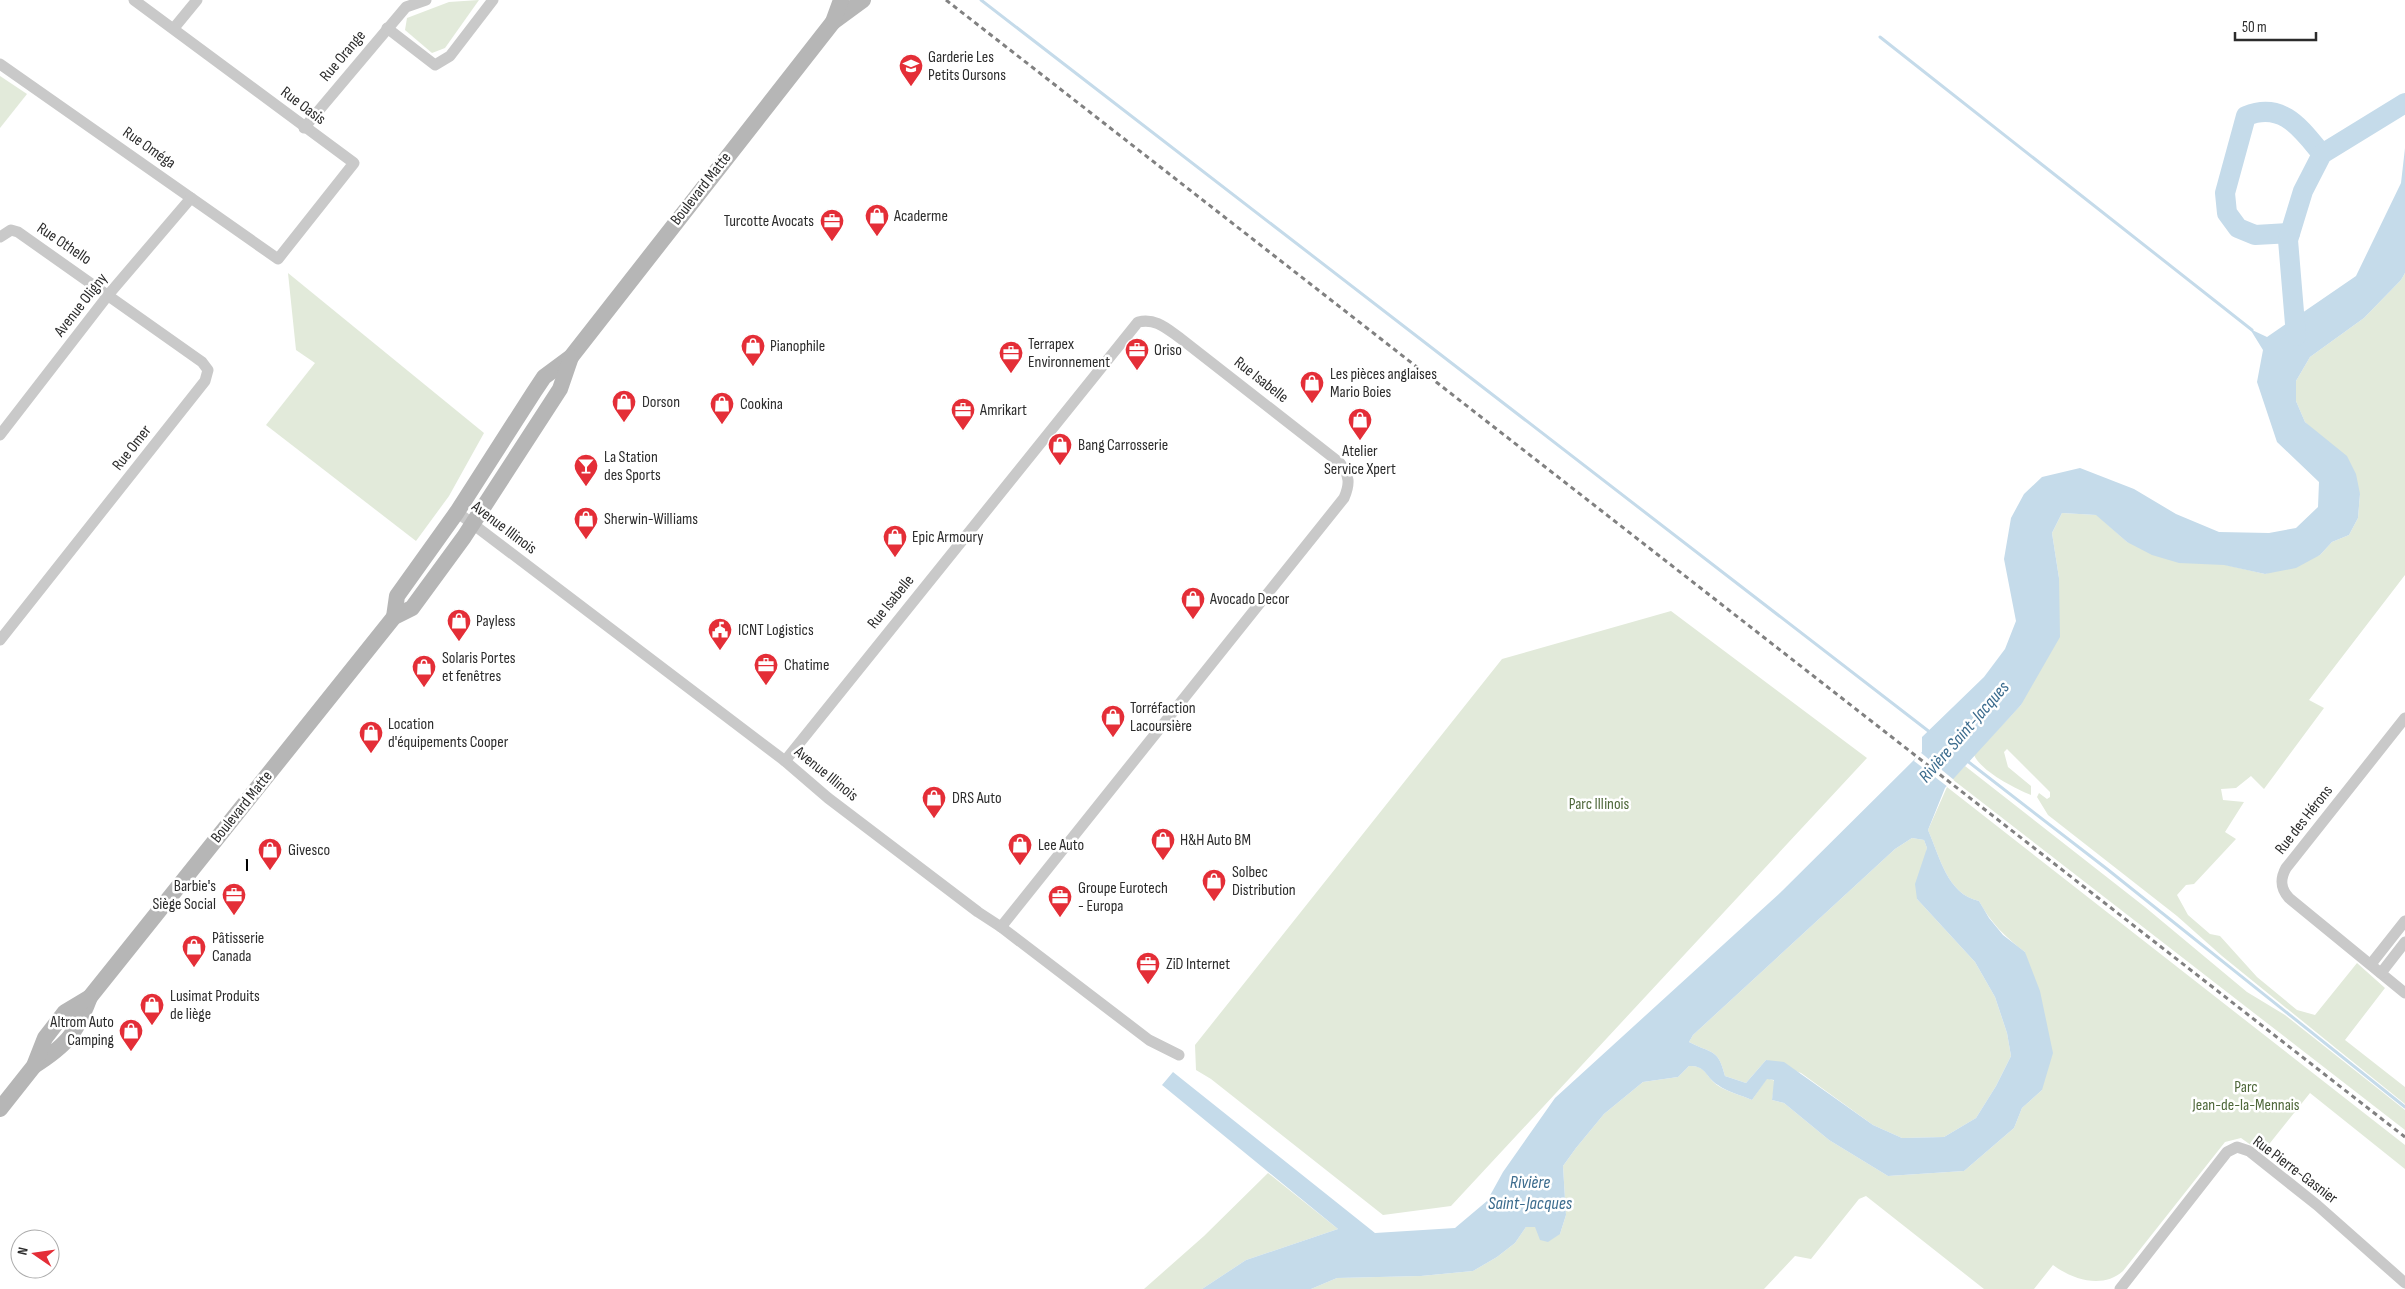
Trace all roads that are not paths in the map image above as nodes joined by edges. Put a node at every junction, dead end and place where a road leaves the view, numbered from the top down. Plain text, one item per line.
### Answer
1 (134, 0) edge
2 (197, 0) edge
3 (426, 0) edge
4 (493, 0) edge
5 (840, 0) edge
6 (863, 0) edge
7 (833, 22) junction
8 (174, 28) junction
9 (387, 28) junction
10 (0, 64) edge
11 (304, 128) junction
12 (191, 198) junction
13 (0, 237) edge
14 (278, 259) joint
15 (109, 294) junction
16 (571, 358) junction
17 (0, 435) edge
18 (457, 512) junction
19 (473, 524) junction
20 (394, 617) junction
21 (0, 640) edge
22 (2405, 718) edge
23 (785, 761) junction
24 (2405, 921) edge
25 (1001, 927) junction
26 (2405, 942) edge
27 (2370, 964) junction
28 (2381, 973) junction
29 (2405, 993) edge
30 (1179, 1055) dead end
31 (0, 1108) edge
32 (2405, 1283) edge
33 (2120, 1289) edge

1 - 8 street, Rue Oasis
2 - 8 street
3 - 9 street, Rue Orange
4 - 9 street, Rue Orange
5 - 7 main road, Boulevard Matte
6 - 7 main road, Boulevard Matte
7 - 16 main road, Boulevard Matte
8 - 11 street, Rue Oasis
9 - 11 street, Rue Orange
10 - 12 street, Rue Oméga
11 - 14 street, Rue Oasis
12 - 14 street, Rue Oméga
12 - 15 street, Avenue Oligny
13 - 15 street, Rue Othello
15 - 17 street, Avenue Oligny
15 - 21 street, Rue Omer
16 - 18 main road, Boulevard Matte
16 - 19 main road, Boulevard Matte
18 - 19 street, Avenue Illinois
18 - 20 main road, Boulevard Matte
19 - 20 main road, Boulevard Matte
19 - 23 street, Avenue Illinois
20 - 31 main road, Boulevard Matte
22 - 27 street, Rue des Hérons
23 - 25 street, Avenue Illinois
23 - 25 street, Rue Isabelle
24 - 27 street
25 - 30 street, Avenue Illinois
26 - 28 street
27 - 28 street, Rue des Hérons
28 - 29 street, Rue des Hérons
32 - 33 street, Rue Pierre-Gasnier

